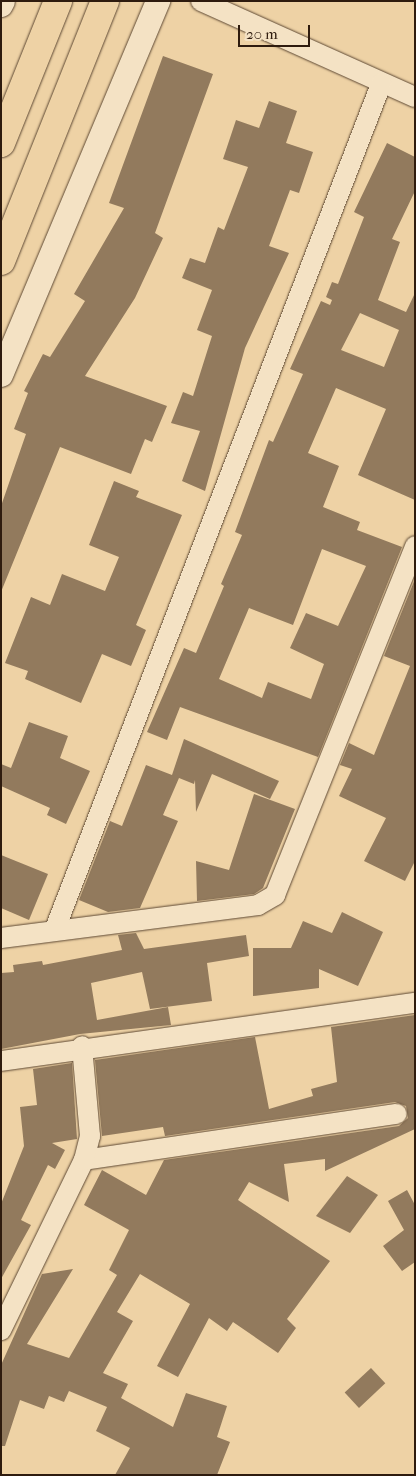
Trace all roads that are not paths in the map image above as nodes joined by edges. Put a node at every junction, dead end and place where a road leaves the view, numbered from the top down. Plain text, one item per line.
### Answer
1 (3, 1) edge
2 (58, 1) edge
3 (105, 1) edge
4 (158, 1) edge
5 (201, 1) edge
6 (1, 5) edge
7 (381, 84) junction
8 (415, 97) edge
9 (1, 143) edge
10 (1, 261) edge
11 (1, 375) edge
12 (415, 546) edge
13 (55, 929) junction
14 (1, 938) edge
15 (415, 1003) edge
16 (82, 1046) junction
17 (1, 1061) edge
18 (397, 1114) dead end
19 (84, 1160) junction
20 (1, 1330) edge

1 - 6 street
2 - 9 main road
3 - 10 main road
4 - 11 street
5 - 7 street
7 - 8 street
7 - 13 street
12 - 13 street
13 - 14 street
15 - 16 street
16 - 17 street
16 - 19 street
18 - 19 street
19 - 20 street

